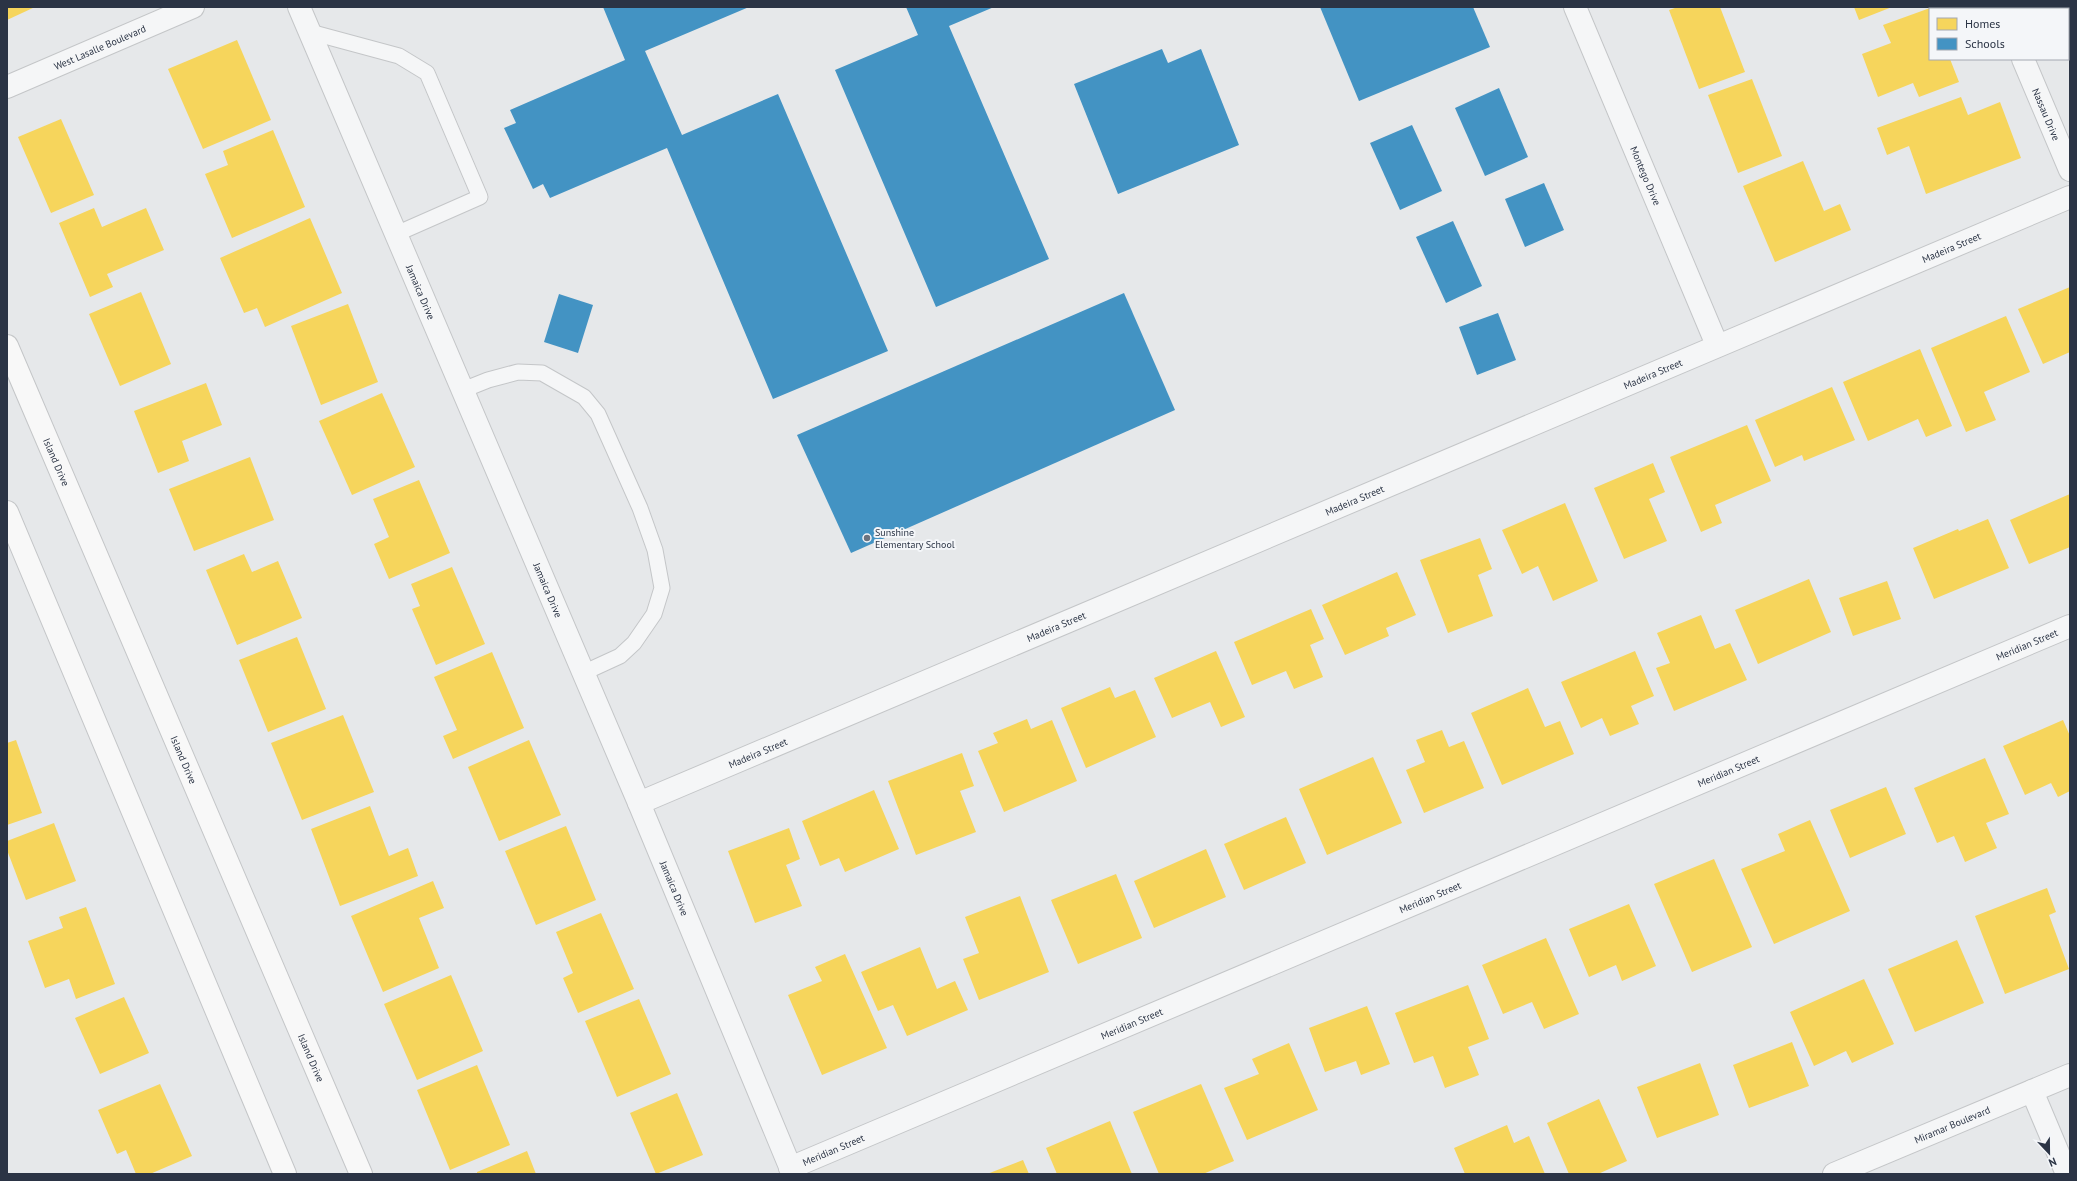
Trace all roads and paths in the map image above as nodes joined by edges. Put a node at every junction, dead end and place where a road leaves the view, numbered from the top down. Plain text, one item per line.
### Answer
1 (193, 7) edge
2 (299, 7) edge
3 (1575, 7) edge
4 (310, 32) junction
5 (2023, 60) edge
6 (7, 87) edge
7 (2070, 170) edge
8 (2070, 197) edge
9 (396, 234) junction
10 (1717, 345) junction
11 (7, 346) edge
12 (463, 390) junction
13 (7, 512) edge
14 (2070, 626) edge
15 (583, 672) junction
16 (639, 803) junction
17 (2070, 1075) edge
18 (2032, 1091) junction
19 (791, 1171) edge
20 (285, 1174) edge
21 (361, 1174) edge
22 (1834, 1174) edge
23 (2067, 1174) edge

1 - 6 street, West Lasalle Boulevard
2 - 4 street, Jamaica Drive
3 - 10 street, Montego Drive
4 - 9 street, Jamaica Drive
4 - 9 lane
5 - 7 street, Nassau Drive
8 - 10 street, Madeira Street
9 - 12 street, Jamaica Drive
10 - 16 street, Madeira Street
11 - 21 street, Island Drive
12 - 15 street, Jamaica Drive
12 - 15 lane
13 - 20 street
14 - 19 street, Meridian Street
15 - 16 street, Jamaica Drive
16 - 19 street, Jamaica Drive
17 - 18 street, Miramar Boulevard
18 - 22 street, Miramar Boulevard
18 - 23 street

